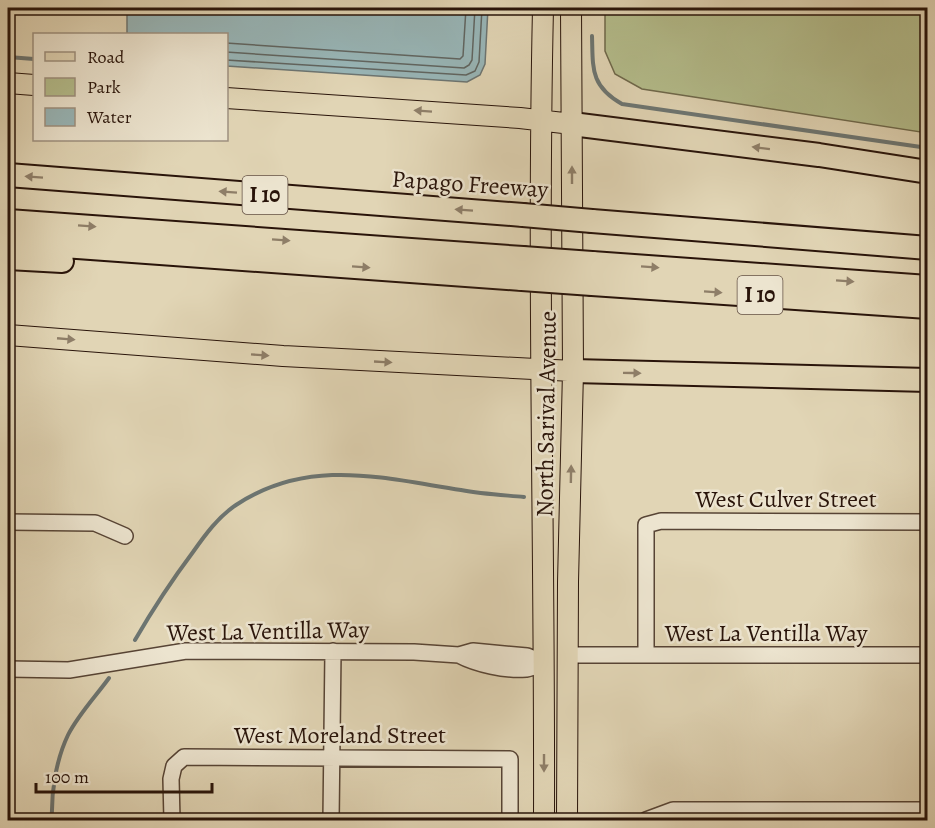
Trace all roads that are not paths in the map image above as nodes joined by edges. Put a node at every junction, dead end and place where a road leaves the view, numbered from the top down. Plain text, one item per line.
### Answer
1 (543, 8) edge
2 (571, 8) edge
3 (8, 83) edge
4 (33, 85) edge
5 (228, 98) edge
6 (541, 120) junction
7 (572, 124) junction
8 (927, 172) edge
9 (8, 175) edge
10 (8, 220) edge
11 (8, 242) edge
12 (927, 248) edge
13 (156, 251) junction
14 (8, 258) edge
15 (523, 268) junction
16 (592, 273) junction
17 (927, 287) edge
18 (927, 307) edge
19 (8, 335) edge
20 (540, 370) junction
21 (573, 371) junction
22 (927, 380) edge
23 (8, 522) edge
24 (927, 522) edge
25 (125, 536) dead end
26 (543, 586) junction
27 (333, 651) junction
28 (568, 656) junction
29 (646, 656) junction
30 (927, 656) edge
31 (545, 663) junction
32 (8, 669) edge
33 (331, 758) junction
34 (927, 810) edge
35 (567, 812) edge
36 (882, 815) edge
37 (172, 820) edge
38 (331, 820) edge
39 (510, 820) edge
40 (544, 820) edge
41 (646, 820) edge

1 - 6 main road, North Sarival Avenue
2 - 7 main road, North Sarival Avenue
3 - 4 main road
6 -> 5 main road
6 - 7 main road
6 - 20 main road, North Sarival Avenue
8 -> 7 highway
21 -> 7 main road, North Sarival Avenue
12 -> 9 highway, Papago Freeway / I 10, bridge
10 -> 15 highway
11 - 13 highway, I 10
13 - 14 highway
13 -> 15 highway, I 10
15 - 16 highway, I 10, bridge
16 -> 17 highway
16 -> 18 highway, I 10
19 -> 20 main road
20 - 21 main road
20 - 26 main road, North Sarival Avenue
21 -> 22 highway
28 -> 21 main road, North Sarival Avenue
23 - 25 street
24 - 29 street, West Culver Street
26 - 28 main road
26 - 31 main road, North Sarival Avenue
27 - 31 street, West La Ventilla Way
27 - 32 street, West La Ventilla Way
27 - 33 street
28 - 29 street, West La Ventilla Way
28 - 35 main road, North Sarival Avenue
29 - 30 street, West La Ventilla Way
31 - 35 main road
31 -> 40 main road, North Sarival Avenue
33 - 37 street, West Moreland Street
33 - 38 street
33 - 39 street, West Moreland Street
34 - 36 street
36 - 41 street

